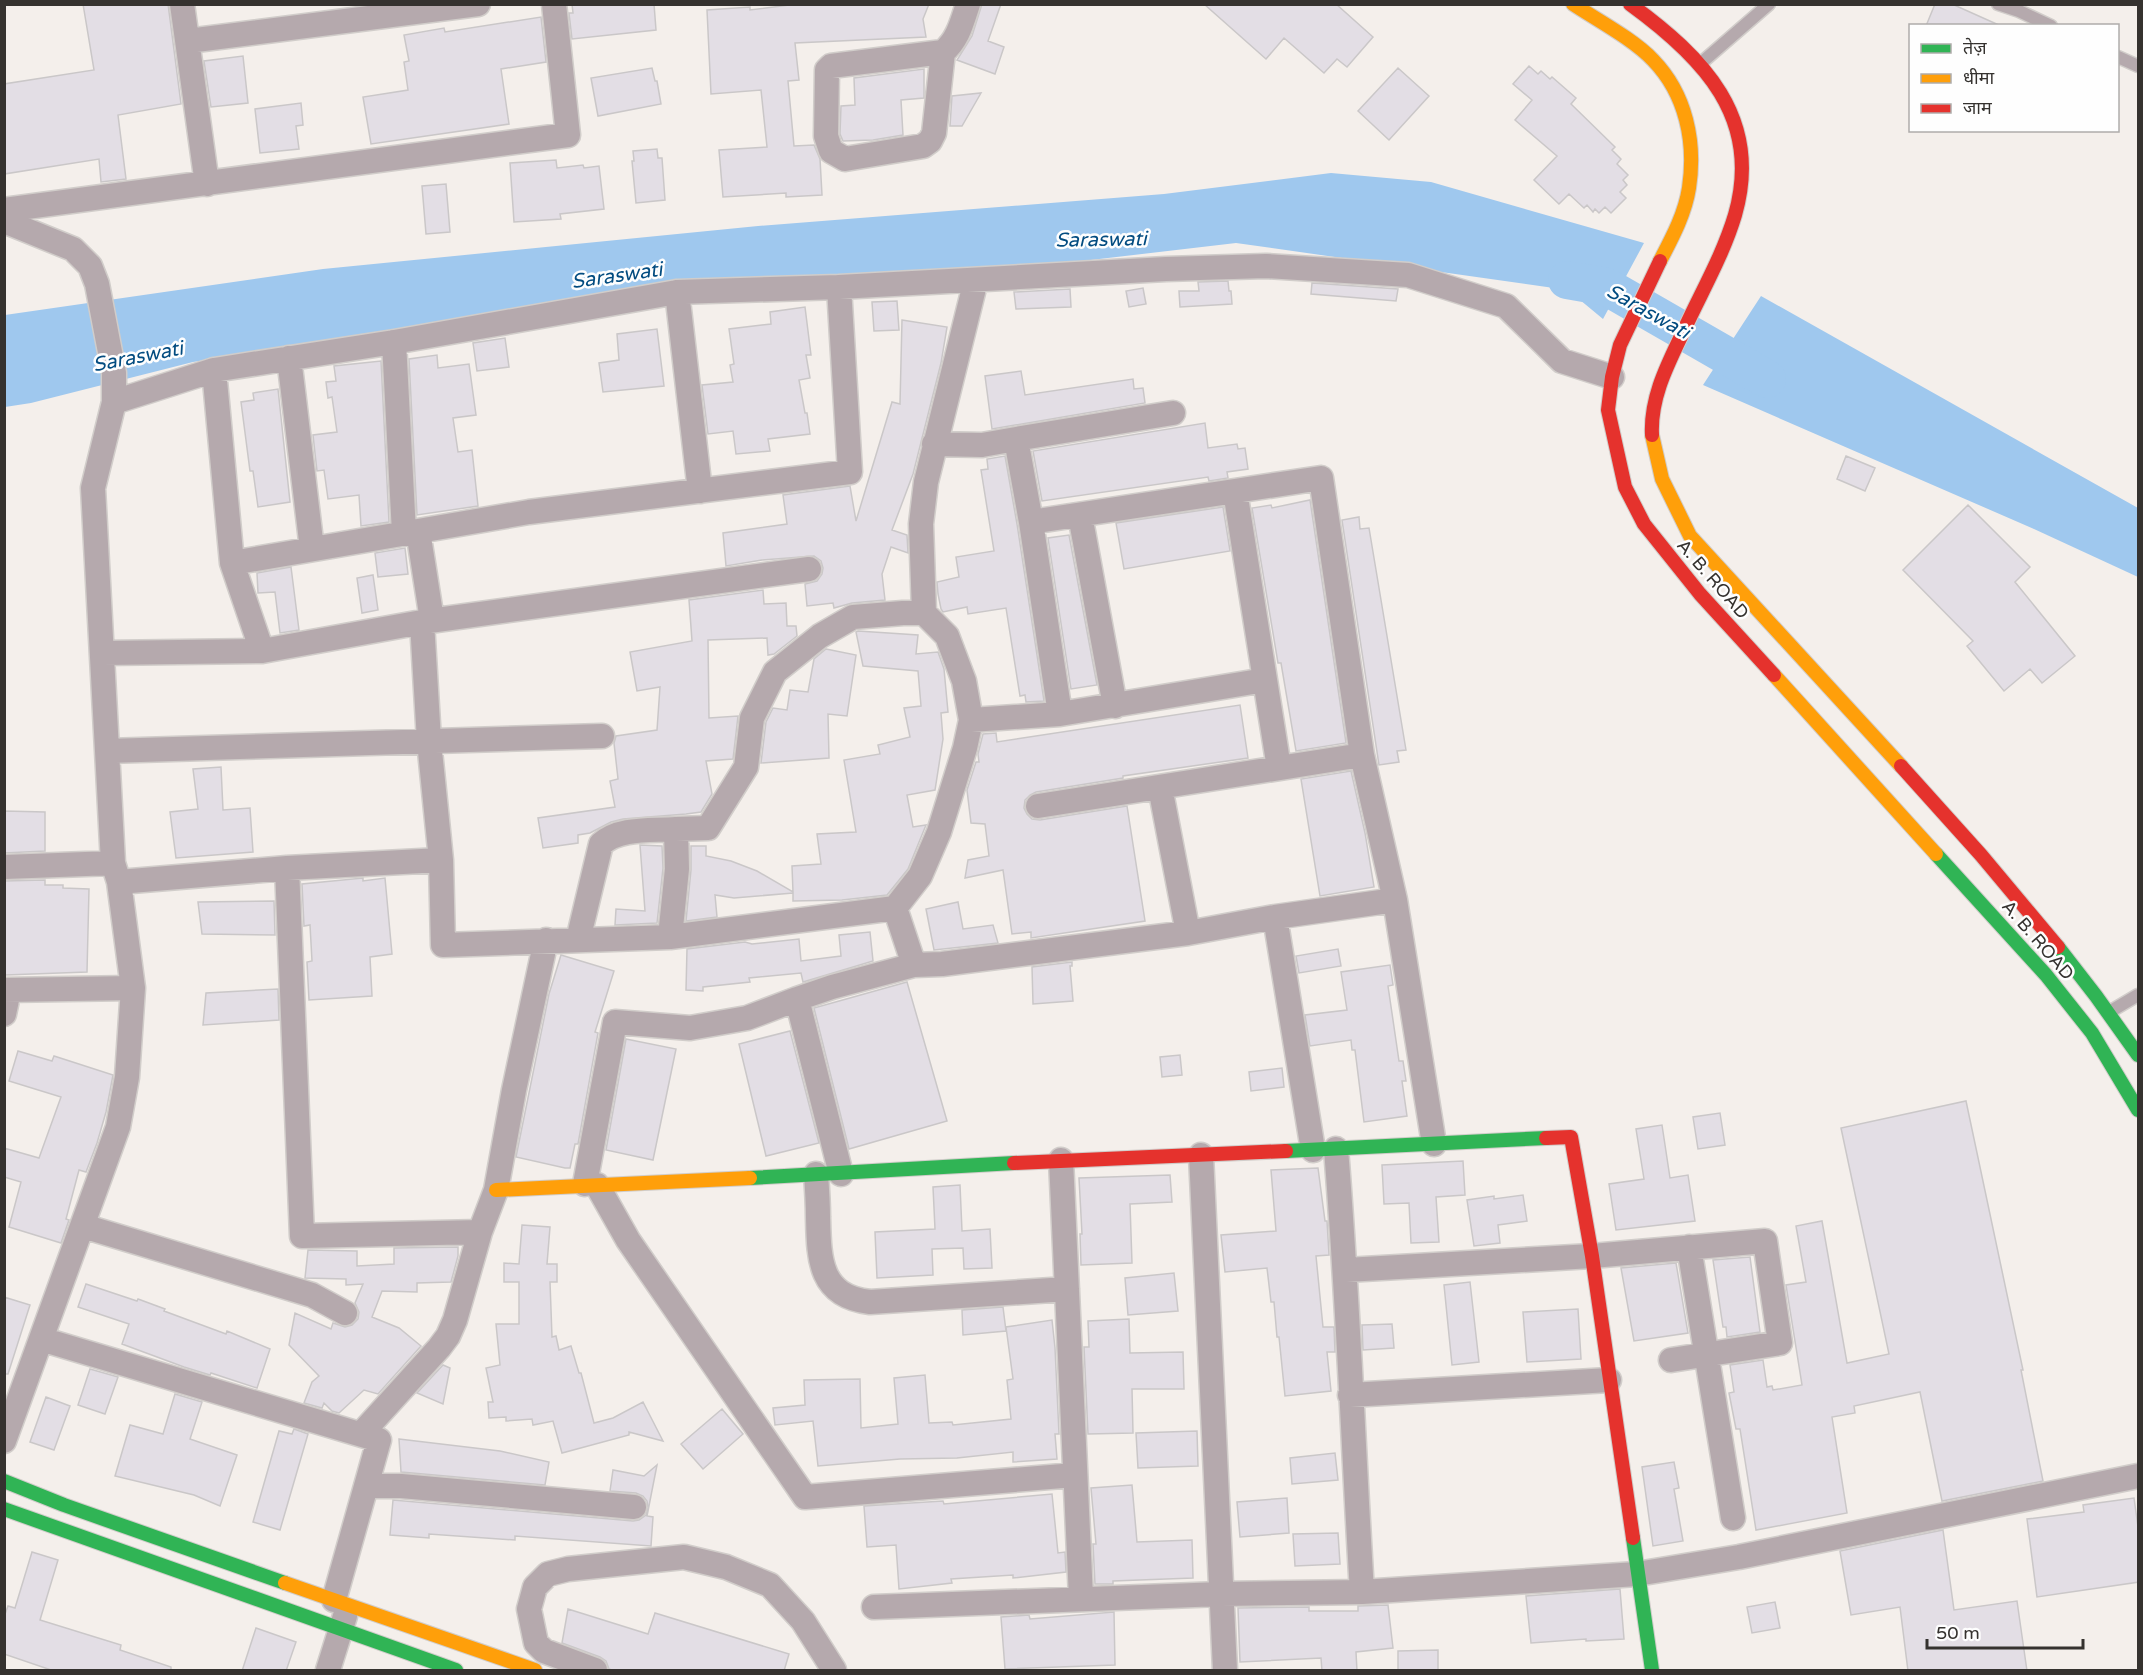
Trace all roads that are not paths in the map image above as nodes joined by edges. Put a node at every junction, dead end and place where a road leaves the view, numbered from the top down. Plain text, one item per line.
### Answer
1 (182, 4) edge
2 (478, 4) edge
3 (554, 4) edge
4 (968, 4) edge
5 (1573, 4) edge
6 (1630, 4) edge
7 (1769, 4) edge
8 (1998, 4) edge
9 (2047, 24) edge
10 (188, 40) junction
11 (943, 52) junction
12 (2119, 57) edge
13 (1701, 64) junction
14 (2139, 66) edge
15 (207, 184) junction
16 (4, 210) edge
17 (4, 221) edge
18 (976, 280) junction
19 (839, 287) junction
20 (677, 292) junction
21 (394, 342) junction
22 (289, 358) junction
23 (214, 370) junction
24 (1612, 377) junction
25 (114, 402) junction
26 (1173, 413) dead end
27 (1016, 439) junction
28 (934, 444) junction
29 (700, 491) junction
30 (1235, 491) junction
31 (1080, 515) junction
32 (1031, 522) junction
33 (411, 532) junction
34 (312, 549) junction
35 (232, 563) junction
36 (809, 569) dead end
37 (924, 614) junction
38 (427, 621) junction
39 (262, 651) junction
40 (103, 653) junction
41 (1264, 680) junction
42 (1115, 706) junction
43 (1060, 714) junction
44 (971, 720) junction
45 (602, 736) dead end
46 (429, 741) junction
47 (107, 751) junction
48 (1362, 755) junction
49 (1279, 768) junction
50 (1160, 788) junction
51 (1038, 806) dead end
52 (676, 829) junction
53 (441, 860) junction
54 (4, 867) edge
55 (287, 868) junction
56 (116, 873) junction
57 (1395, 900) junction
58 (895, 908) junction
59 (1275, 917) junction
60 (1188, 933) junction
61 (670, 937) junction
62 (546, 940) junction
63 (578, 940) junction
64 (914, 965) junction
65 (133, 988) junction
66 (7, 990) edge
67 (2139, 995) edge
68 (797, 999) junction
69 (2110, 1012) junction
70 (4, 1014) edge
71 (2139, 1055) edge
72 (2139, 1110) edge
73 (1434, 1144) junction
74 (1324, 1149) junction
75 (1201, 1155) junction
76 (1061, 1160) junction
77 (816, 1174) junction
78 (842, 1174) junction
79 (591, 1184) junction
80 (496, 1190) junction
81 (83, 1226) junction
82 (480, 1232) junction
83 (1689, 1247) junction
84 (1592, 1256) junction
85 (1346, 1270) junction
86 (1067, 1289) junction
87 (345, 1313) dead end
88 (42, 1339) junction
89 (1707, 1355) junction
90 (1671, 1360) dead end
91 (1609, 1380) junction
92 (1350, 1395) junction
93 (361, 1434) junction
94 (4, 1442) edge
95 (1075, 1475) junction
96 (2139, 1476) edge
97 (4, 1481) edge
98 (366, 1486) junction
99 (634, 1507) dead end
100 (4, 1509) edge
101 (1733, 1518) dead end
102 (1637, 1574) junction
103 (1362, 1592) junction
104 (1221, 1594) junction
105 (1081, 1598) junction
106 (341, 1603) junction
107 (874, 1606) dead end
108 (341, 1628) junction
109 (328, 1671) edge
110 (456, 1671) edge
111 (535, 1671) edge
112 (595, 1671) edge
113 (834, 1671) edge
114 (1225, 1671) edge
115 (1652, 1671) edge

1 - 10 street
2 - 10 street
3 - 15 street
4 - 11 street
5 - 24 main road, A. B. ROAD
6 - 13 main road, A. B. ROAD
7 - 13 lane
8 - 9 lane
10 - 15 street
11 - 11 street
12 - 14 lane
13 - 69 main road, A. B. ROAD
15 - 16 street
17 - 25 street
18 - 19 street
18 - 24 street
18 - 28 street
19 - 20 street
19 - 29 street
20 - 21 street
20 - 29 street
21 - 22 street
21 - 33 street
22 - 23 street
22 - 34 street
23 - 25 street
23 - 35 street
24 - 72 main road, A. B. ROAD
25 - 40 street
26 - 27 street
27 - 28 street
27 - 32 street
28 - 37 street
29 - 33 street
30 - 31 street
30 - 41 street
30 - 48 street
31 - 32 street
31 - 42 street
32 - 43 street
33 - 34 street
33 - 38 street
34 - 35 street
35 - 39 street
36 - 38 street
37 - 44 street
37 - 52 street
38 - 39 street
38 - 46 street
39 - 40 street
40 - 47 street
41 - 42 street
41 - 49 street
42 - 43 street
43 - 44 street
44 - 58 street
45 - 46 street
46 - 47 street
46 - 53 street
47 - 56 street
48 - 49 street
48 - 57 street
49 - 50 street
50 - 51 street
50 - 60 street
52 - 61 street
52 - 63 street
53 - 55 street
53 - 62 street
54 - 56 street
55 - 56 street
55 - 82 street
56 - 65 street
57 - 59 street
57 - 73 street
58 - 61 street
58 - 64 street
59 - 60 street
59 - 74 street
60 - 64 street
61 - 63 street
62 - 63 street
62 - 80 street
64 - 68 street
65 - 66 street
65 - 81 street
66 - 70 street
67 - 69 lane
68 - 78 street
68 - 79 street
69 - 71 main road, A. B. ROAD
73 - 74 main road
73 - 84 main road
74 - 75 main road
74 - 85 street
75 - 76 main road
75 - 104 street
76 - 78 main road
76 - 86 street
77 - 78 main road
77 - 79 main road
77 - 86 street
79 - 80 main road
79 - 95 street
80 - 82 street
81 - 87 street
81 - 88 street
82 - 93 street
83 - 84 street
83 - 89 street
83 - 89 street
84 - 85 street
84 - 91 main road
85 - 92 street
86 - 95 street
88 - 93 street
88 - 94 street
89 - 90 street
89 - 101 street
91 - 92 street
91 - 102 main road
92 - 103 street
93 - 98 street
95 - 105 street
96 - 102 street
97 - 106 main road
98 - 99 street
98 - 106 street
100 - 108 main road
102 - 103 street
102 - 115 main road
103 - 104 street
104 - 105 street
104 - 114 street
105 - 107 street
106 - 108 street
106 - 111 main road
108 - 109 street
108 - 110 main road
112 - 113 street

